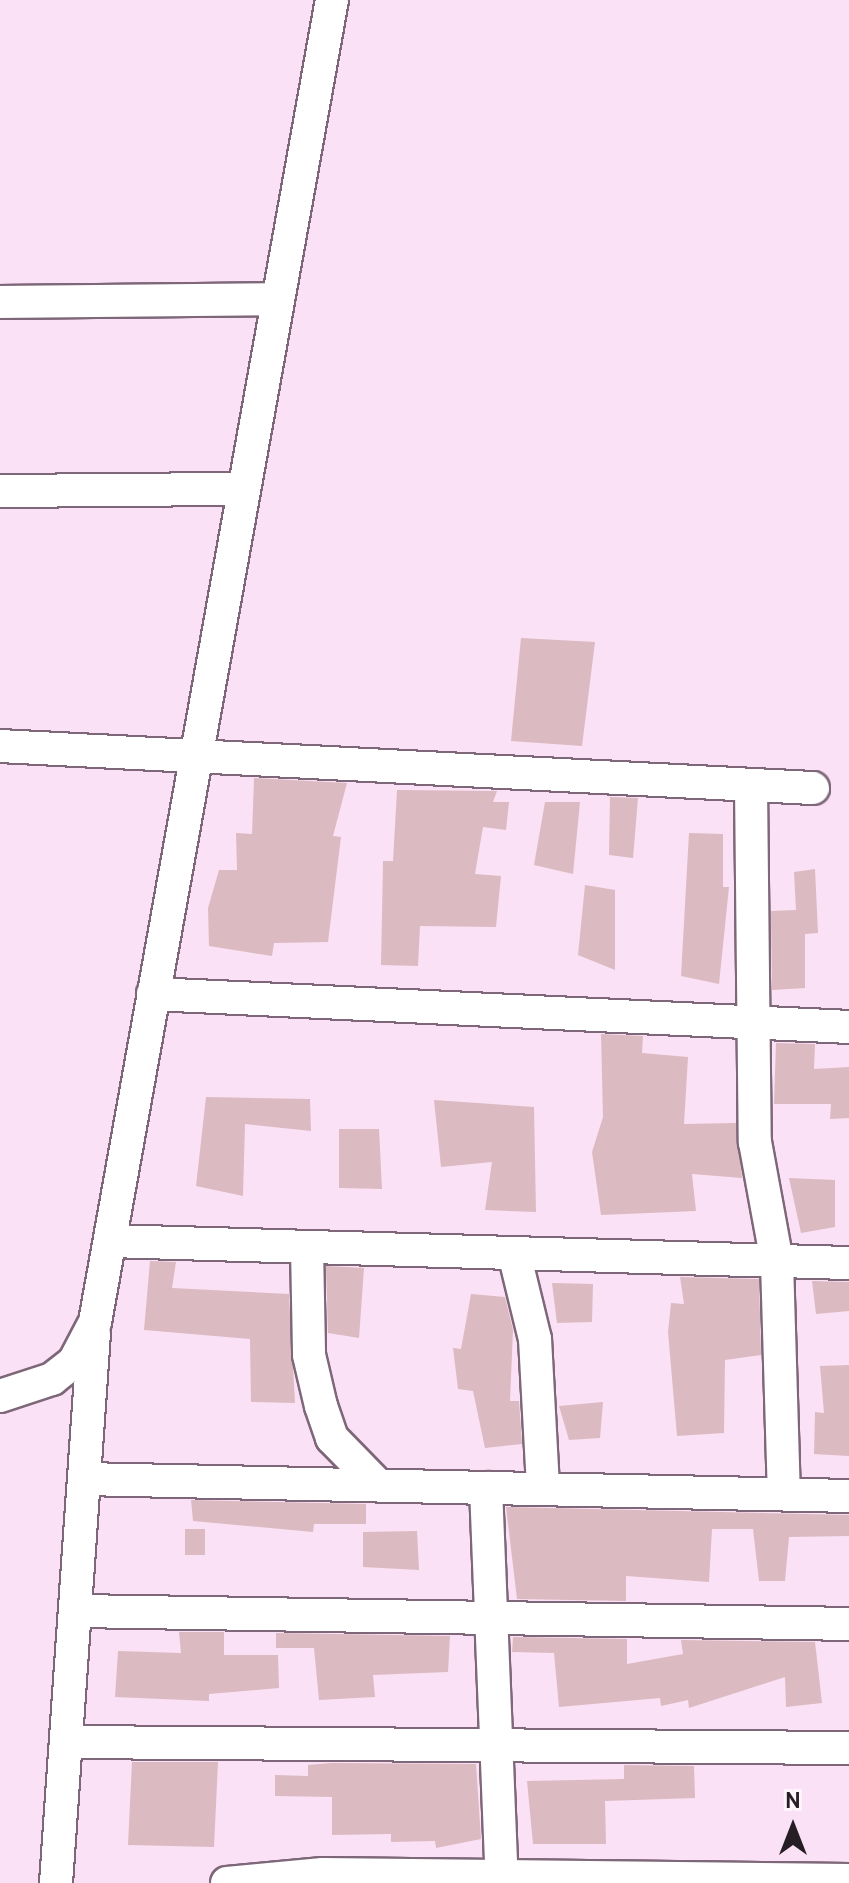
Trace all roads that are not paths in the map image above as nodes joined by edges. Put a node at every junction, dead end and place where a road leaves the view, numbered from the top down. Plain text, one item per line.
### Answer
1 (332, 0) edge
2 (277, 299) junction
3 (0, 302) edge
4 (242, 489) junction
5 (0, 491) edge
6 (0, 746) edge
7 (195, 755) junction
8 (751, 785) junction
9 (813, 788) dead end
10 (153, 994) junction
11 (753, 1023) junction
12 (849, 1027) edge
13 (110, 1241) junction
14 (307, 1247) junction
15 (514, 1253) junction
16 (777, 1262) junction
17 (849, 1263) edge
18 (95, 1322) junction
19 (0, 1396) edge
20 (332, 1438) junction
21 (84, 1479) junction
22 (315, 1484) junction
23 (378, 1485) junction
24 (486, 1488) junction
25 (543, 1489) junction
26 (784, 1493) junction
27 (849, 1496) edge
28 (77, 1611) junction
29 (489, 1615) junction
30 (849, 1624) edge
31 (68, 1742) junction
32 (496, 1745) junction
33 (849, 1748) edge
34 (502, 1880) edge
35 (849, 1880) edge
36 (245, 1882) edge
37 (56, 1883) edge

1 - 2 street
2 - 3 street
2 - 4 street
4 - 5 street
4 - 7 street
6 - 7 street
7 - 8 street
7 - 10 street
8 - 9 street
8 - 11 street
10 - 11 street
10 - 13 street
11 - 12 street
11 - 16 street
13 - 14 street
13 - 18 street
14 - 15 street
14 - 20 street
15 - 16 street
15 - 25 street
16 - 17 street
16 - 26 street
18 - 19 street
18 - 21 street
20 - 22 street
20 - 23 street
21 - 22 street
21 - 28 street
22 - 23 street
23 - 24 street
24 - 25 street
24 - 29 street
25 - 26 street
26 - 27 street
28 - 29 street
28 - 31 street
29 - 30 street
29 - 32 street
31 - 32 street
31 - 37 street
32 - 33 street
32 - 34 street
34 - 35 street
34 - 36 street

